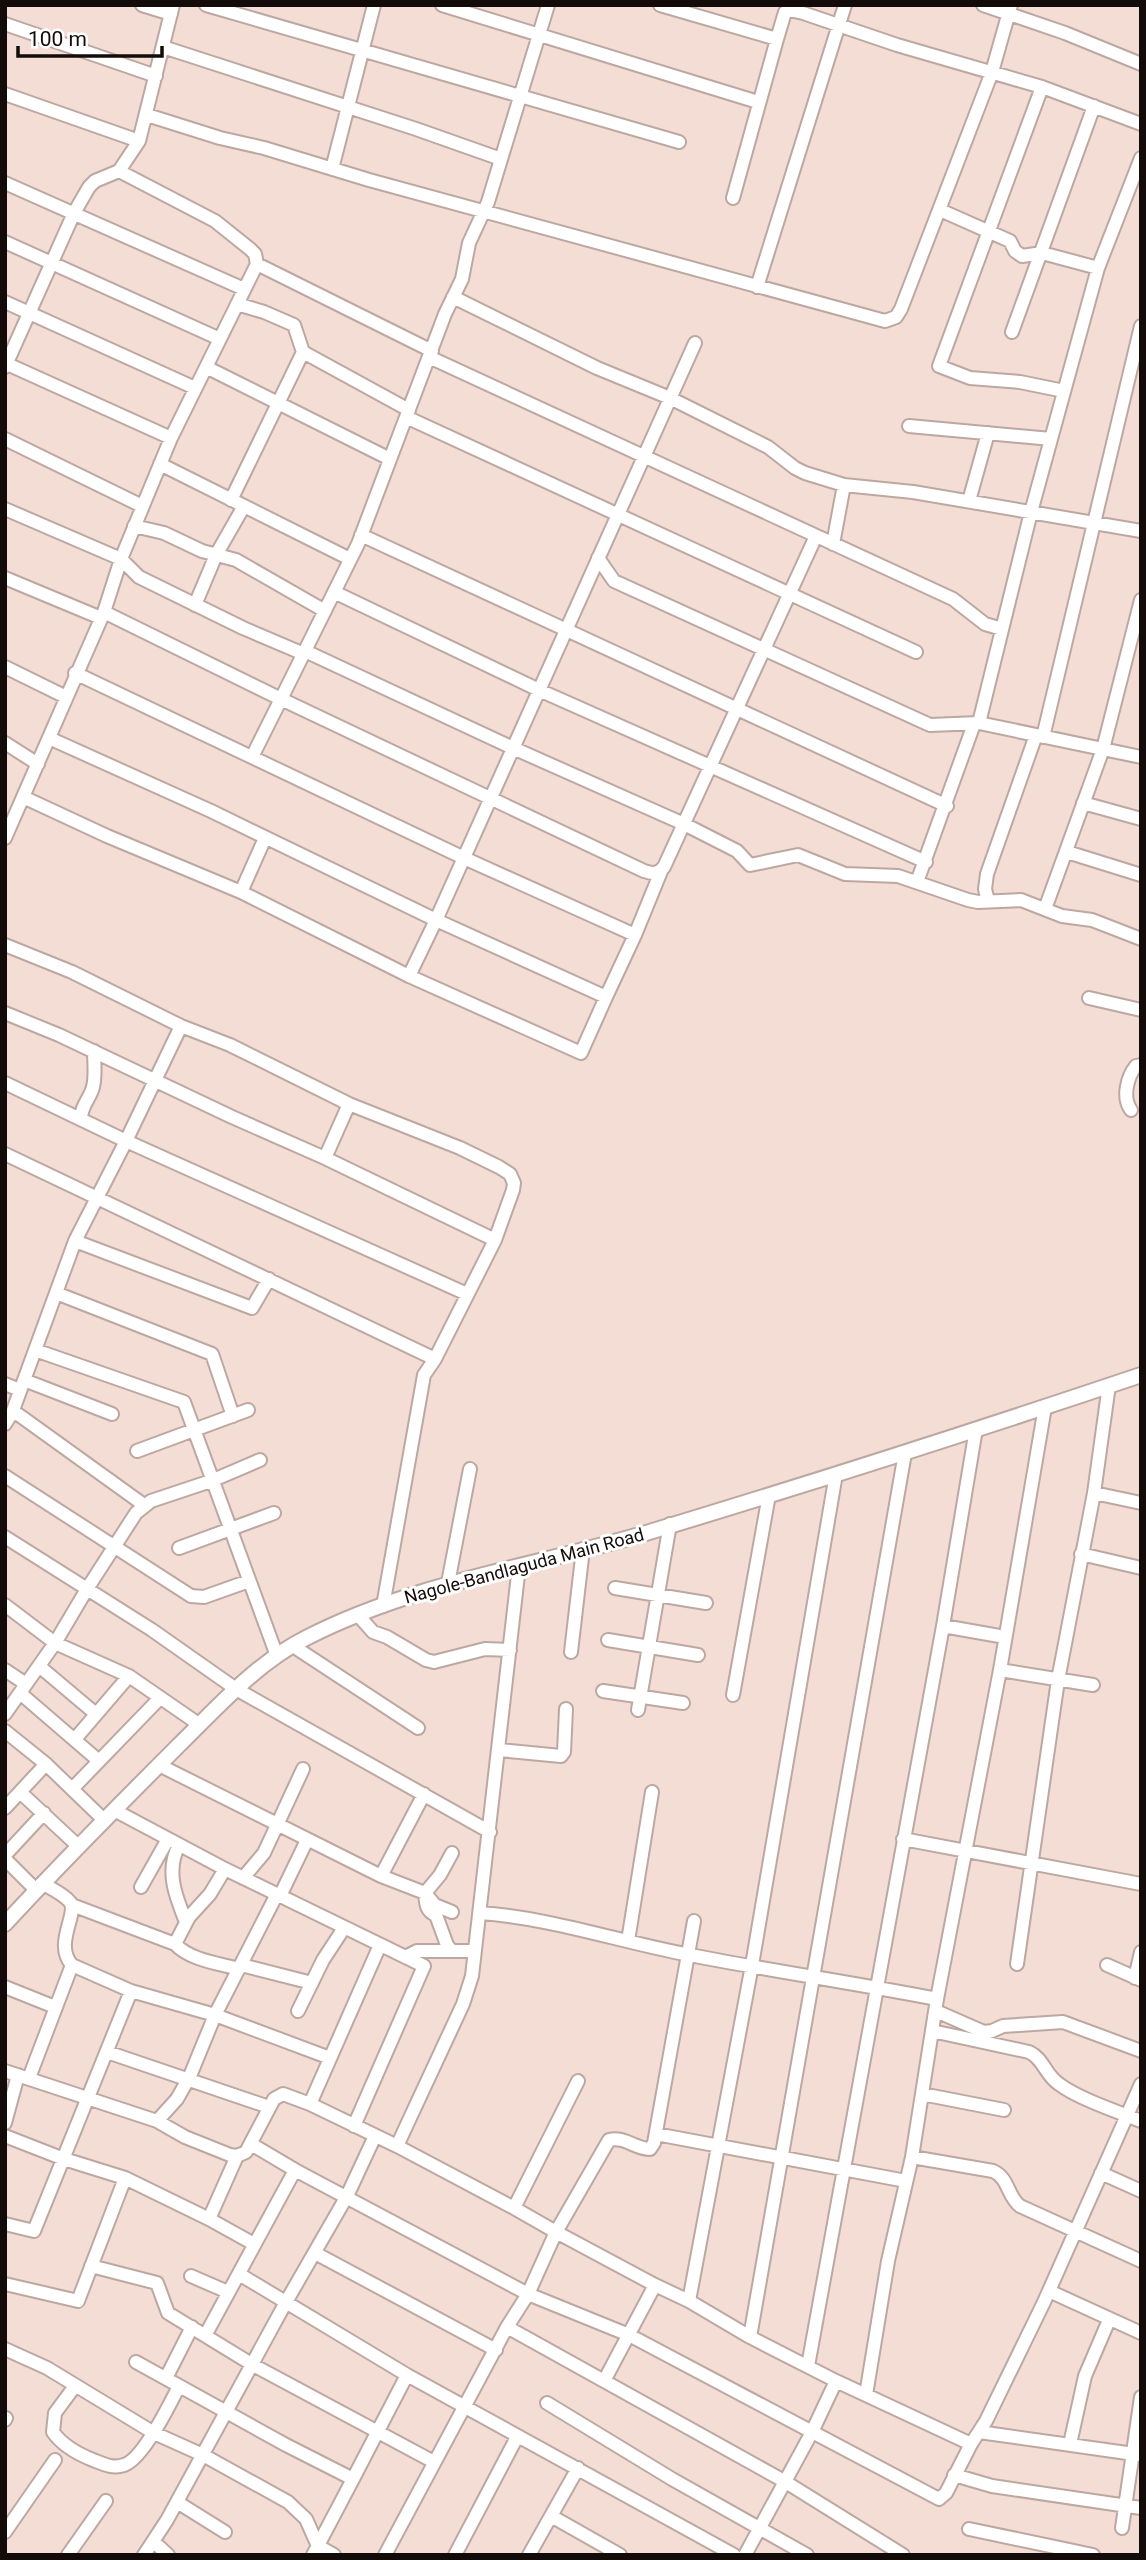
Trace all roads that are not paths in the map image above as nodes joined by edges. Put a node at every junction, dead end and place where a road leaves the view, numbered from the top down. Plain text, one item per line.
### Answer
1 (142, 5) edge
2 (206, 5) edge
3 (374, 5) edge
4 (442, 5) edge
5 (548, 5) edge
6 (660, 5) edge
7 (845, 5) edge
8 (983, 5) edge
9 (172, 10) edge
10 (1010, 10) edge
11 (5, 24) edge
12 (840, 24) junction
13 (539, 35) junction
14 (777, 39) junction
15 (163, 47) junction
16 (363, 50) junction
17 (1141, 64) edge
18 (992, 72) junction
19 (156, 76) junction
20 (1042, 87) junction
21 (5, 94) edge
22 (520, 96) junction
23 (758, 102) junction
24 (1094, 106) junction
25 (348, 107) junction
26 (147, 115) junction
27 (1141, 124) edge
28 (139, 141) junction
29 (679, 142) dead end
30 (1141, 158) edge
31 (501, 159) junction
32 (332, 169) junction
33 (119, 171) junction
34 (5, 183) edge
35 (733, 198) dead end
36 (940, 209) junction
37 (482, 211) junction
38 (74, 213) junction
39 (990, 230) junction
40 (5, 242) edge
41 (1042, 253) junction
42 (53, 263) junction
43 (257, 264) junction
44 (1098, 268) junction
45 (757, 287) junction
46 (244, 289) junction
47 (453, 297) junction
48 (5, 302) edge
49 (237, 304) junction
50 (29, 313) junction
51 (1141, 326) edge
52 (1012, 332) dead end
53 (220, 339) junction
54 (695, 343) dead end
55 (303, 352) junction
56 (431, 354) junction
57 (6, 364) edge
58 (206, 367) junction
59 (195, 388) junction
60 (1064, 391) junction
61 (670, 398) junction
62 (278, 403) junction
63 (408, 414) junction
64 (909, 426) dead end
65 (988, 433) junction
66 (171, 438) junction
67 (5, 439) edge
68 (1051, 439) junction
69 (643, 458) junction
70 (390, 459) junction
71 (160, 464) junction
72 (845, 485) junction
73 (231, 500) junction
74 (968, 501) junction
75 (142, 506) junction
76 (244, 506) junction
77 (5, 509) edge
78 (1031, 512) junction
79 (617, 515) junction
80 (1095, 522) junction
81 (134, 526) junction
82 (1141, 531) edge
83 (361, 535) junction
84 (816, 536) junction
85 (833, 544) junction
86 (216, 555) junction
87 (598, 558) junction
88 (121, 559) junction
89 (350, 559) junction
90 (5, 578) edge
91 (334, 592) junction
92 (789, 594) junction
93 (1141, 600) edge
94 (195, 604) junction
95 (325, 611) junction
96 (102, 615) junction
97 (1002, 629) junction
98 (566, 630) junction
99 (764, 650) junction
100 (916, 652) dead end
101 (304, 653) junction
102 (5, 667) edge
103 (75, 673) junction
104 (539, 690) junction
105 (66, 697) junction
106 (281, 699) junction
107 (736, 710) junction
108 (976, 724) junction
109 (1039, 736) junction
110 (49, 738) junction
111 (5, 743) edge
112 (513, 748) junction
113 (1103, 749) junction
114 (252, 757) junction
115 (1141, 757) edge
116 (38, 764) junction
117 (710, 768) junction
118 (23, 797) junction
119 (491, 799) junction
120 (1083, 803) junction
121 (947, 806) junction
122 (10, 812) edge
123 (1141, 819) edge
124 (684, 824) junction
125 (5, 838) edge
126 (265, 838) junction
127 (1067, 852) junction
128 (464, 858) junction
129 (926, 862) junction
130 (662, 869) junction
131 (1141, 875) edge
132 (917, 882) junction
133 (241, 892) junction
134 (988, 901) junction
135 (1045, 909) junction
136 (436, 920) junction
137 (635, 935) junction
138 (1141, 939) edge
139 (5, 945) edge
140 (409, 976) junction
141 (606, 997) junction
142 (1089, 998) dead end
143 (1141, 1010) edge
144 (5, 1013) edge
145 (181, 1026) junction
146 (94, 1051) junction
147 (1141, 1065) edge
148 (154, 1080) junction
149 (5, 1083) edge
150 (349, 1104) junction
151 (1131, 1110) dead end
152 (81, 1119) junction
153 (126, 1141) junction
154 (5, 1154) edge
155 (325, 1158) junction
156 (98, 1197) junction
157 (495, 1240) junction
158 (75, 1241) junction
159 (269, 1279) junction
160 (56, 1293) junction
161 (467, 1294) junction
162 (35, 1350) junction
163 (435, 1359) junction
164 (1141, 1375) edge
165 (5, 1384) edge
166 (22, 1385) junction
167 (1109, 1385) junction
168 (1045, 1407) junction
169 (248, 1410) dead end
170 (113, 1414) dead end
171 (233, 1416) junction
172 (8, 1418) edge
173 (194, 1429) junction
174 (976, 1429) junction
175 (137, 1451) dead end
176 (905, 1453) junction
177 (260, 1460) dead end
178 (470, 1469) dead end
179 (836, 1474) junction
180 (5, 1476) edge
181 (211, 1481) junction
182 (1094, 1493) junction
183 (769, 1495) junction
184 (1141, 1503) edge
185 (144, 1505) junction
186 (274, 1513) dead end
187 (670, 1524) junction
188 (229, 1530) junction
189 (5, 1537) edge
190 (114, 1547) junction
191 (179, 1548) dead end
192 (583, 1549) junction
193 (1081, 1554) junction
194 (519, 1566) junction
195 (1141, 1568) edge
196 (248, 1581) junction
197 (448, 1583) junction
198 (615, 1588) dead end
199 (87, 1589) junction
200 (658, 1595) junction
201 (706, 1603) dead end
202 (5, 1605) edge
203 (383, 1606) junction
204 (358, 1615) junction
205 (943, 1626) junction
206 (1005, 1637) junction
207 (608, 1640) dead end
208 (55, 1643) junction
209 (293, 1646) junction
210 (649, 1647) junction
211 (510, 1650) junction
212 (571, 1652) dead end
213 (698, 1655) dead end
214 (277, 1656) junction
215 (39, 1666) junction
216 (5, 1670) edge
217 (1000, 1670) junction
218 (129, 1676) junction
219 (1058, 1680) junction
220 (1093, 1685) dead end
221 (23, 1689) junction
222 (236, 1689) junction
223 (603, 1691) dead end
224 (733, 1695) dead end
225 (641, 1696) junction
226 (160, 1698) junction
227 (683, 1703) dead end
228 (566, 1709) dead end
229 (638, 1710) dead end
230 (5, 1714) edge
231 (96, 1714) junction
232 (200, 1725) junction
233 (418, 1728) dead end
234 (5, 1731) edge
235 (75, 1739) junction
236 (499, 1750) junction
237 (99, 1761) junction
238 (46, 1763) junction
239 (159, 1765) junction
240 (303, 1769) dead end
241 (72, 1789) junction
242 (20, 1792) junction
243 (652, 1792) dead end
244 (424, 1794) junction
245 (5, 1808) edge
246 (44, 1813) junction
247 (109, 1815) junction
248 (275, 1824) junction
249 (490, 1832) junction
250 (903, 1839) junction
251 (307, 1840) junction
252 (174, 1842) junction
253 (77, 1845) junction
254 (964, 1851) junction
255 (452, 1853) dead end
256 (5, 1857) edge
257 (1033, 1863) junction
258 (225, 1869) junction
259 (381, 1876) junction
260 (243, 1878) junction
261 (1141, 1884) edge
262 (39, 1887) junction
263 (141, 1887) dead end
264 (425, 1893) junction
265 (278, 1895) junction
266 (72, 1905) junction
267 (452, 1912) dead end
268 (480, 1913) junction
269 (694, 1921) dead end
270 (186, 1922) junction
271 (5, 1924) edge
272 (344, 1928) junction
273 (628, 1941) junction
274 (174, 1944) junction
275 (380, 1945) junction
276 (452, 1951) junction
277 (475, 1951) junction
278 (1141, 1952) edge
279 (689, 1955) junction
280 (405, 1957) junction
281 (1017, 1964) dead end
282 (72, 1965) junction
283 (752, 1965) junction
284 (1107, 1965) dead end
285 (240, 1967) junction
286 (813, 1977) junction
287 (1138, 1979) edge
288 (312, 1983) junction
289 (5, 1987) edge
290 (875, 1987) junction
291 (131, 1991) junction
292 (937, 2005) junction
293 (55, 2007) junction
294 (298, 2011) dead end
295 (215, 2015) junction
296 (932, 2031) junction
297 (982, 2032) junction
298 (1008, 2048) junction
299 (1141, 2051) edge
300 (107, 2052) junction
301 (330, 2058) junction
302 (17, 2075) edge
303 (188, 2081) junction
304 (578, 2081) dead end
305 (1141, 2084) edge
306 (922, 2094) junction
307 (89, 2098) junction
308 (310, 2104) junction
309 (269, 2107) junction
310 (1004, 2110) dead end
311 (1127, 2116) junction
312 (158, 2121) junction
313 (1141, 2122) edge
314 (5, 2123) edge
315 (354, 2126) junction
316 (656, 2134) junction
317 (5, 2136) edge
318 (375, 2136) junction
319 (251, 2144) junction
320 (397, 2146) junction
321 (718, 2146) junction
322 (237, 2156) junction
323 (912, 2157) junction
324 (781, 2158) junction
325 (64, 2159) junction
326 (295, 2169) junction
327 (845, 2169) junction
328 (1101, 2173) junction
329 (125, 2178) junction
330 (906, 2181) junction
331 (1141, 2191) edge
332 (347, 2196) junction
333 (514, 2208) junction
334 (209, 2219) junction
335 (5, 2224) edge
336 (556, 2232) junction
337 (1075, 2232) junction
338 (254, 2244) junction
339 (315, 2253) junction
340 (1141, 2261) edge
341 (91, 2266) junction
342 (239, 2274) junction
343 (191, 2276) dead end
344 (5, 2284) edge
345 (655, 2285) junction
346 (228, 2291) junction
347 (1049, 2291) junction
348 (528, 2294) junction
349 (689, 2301) junction
350 (286, 2302) junction
351 (1110, 2320) junction
352 (192, 2327) junction
353 (507, 2327) junction
354 (1141, 2333) edge
355 (206, 2334) junction
356 (629, 2335) junction
357 (750, 2337) junction
358 (5, 2349) edge
359 (496, 2350) junction
360 (136, 2362) dead end
361 (253, 2365) junction
362 (808, 2366) junction
363 (407, 2375) junction
364 (166, 2378) junction
365 (604, 2381) junction
366 (836, 2381) junction
367 (75, 2386) junction
368 (179, 2386) junction
369 (866, 2395) junction
370 (1141, 2398) edge
371 (547, 2403) dead end
372 (464, 2406) junction
373 (227, 2413) junction
374 (376, 2431) junction
375 (812, 2432) junction
376 (979, 2432) junction
377 (154, 2433) junction
378 (517, 2437) junction
379 (971, 2444) junction
380 (1070, 2444) junction
381 (1136, 2454) edge
382 (203, 2455) junction
383 (55, 2460) dead end
384 (434, 2462) junction
385 (578, 2468) junction
386 (954, 2475) junction
387 (353, 2479) junction
388 (784, 2481) junction
389 (106, 2501) dead end
390 (177, 2502) junction
391 (1125, 2506) junction
392 (1141, 2508) edge
393 (551, 2516) junction
394 (1122, 2528) dead end
395 (760, 2529) junction
396 (969, 2529) dead end
397 (5, 2532) edge
398 (225, 2532) dead end
399 (153, 2541) junction
400 (315, 2550) edge
401 (68, 2555) edge
402 (144, 2555) edge
403 (168, 2555) edge
404 (334, 2555) edge
405 (385, 2555) edge
406 (455, 2555) edge
407 (529, 2555) edge
408 (620, 2555) edge
409 (734, 2555) edge
410 (745, 2555) edge
411 (807, 2555) edge
412 (903, 2555) edge
413 (1093, 2555) edge

1 - 9 street
2 - 16 street
3 - 16 street
4 - 13 street
5 - 13 street
6 - 14 street
7 - 12 street
8 - 10 street
9 - 15 street
10 - 17 street
10 - 18 street
11 - 19 street
12 - 14 street
12 - 18 street
12 - 45 street
13 - 22 street
13 - 23 street
14 - 23 street
15 - 19 street
15 - 25 street
16 - 22 street
16 - 25 street
18 - 20 street
18 - 36 street
19 - 26 street
20 - 24 street
20 - 39 street
21 - 28 street
22 - 29 street
22 - 31 street
23 - 35 street
24 - 27 street
24 - 41 street
25 - 31 street
25 - 32 street
26 - 28 street
26 - 32 street
28 - 33 street
30 - 44 street
31 - 37 street
32 - 37 street
33 - 38 street
33 - 43 street
34 - 38 street
36 - 39 street
36 - 45 street
37 - 45 street
37 - 47 street
38 - 42 street
38 - 46 street
39 - 41 street
39 - 60 street
40 - 42 street
41 - 44 street
41 - 52 street
42 - 50 street
42 - 53 street
43 - 46 street
43 - 56 street
44 - 60 street
46 - 49 street
47 - 56 street
47 - 61 street
48 - 50 street
49 - 53 street
49 - 55 street
50 - 57 street
50 - 59 street
51 - 80 street
53 - 58 street
54 - 61 street
55 - 62 street
55 - 63 street
56 - 63 street
56 - 69 street
57 - 66 street
58 - 59 street
58 - 62 street
59 - 66 street
60 - 68 street
61 - 69 street
61 - 72 street
62 - 70 street
62 - 73 street
63 - 70 street
63 - 79 street
64 - 65 street
65 - 68 street
65 - 74 street
66 - 71 street
67 - 75 street
68 - 78 street
69 - 79 street
69 - 84 street
70 - 83 street
71 - 73 street
71 - 75 street
72 - 74 street
72 - 85 street
73 - 76 street
74 - 78 street
75 - 81 street
76 - 86 street
76 - 89 street
77 - 88 street
78 - 80 street
78 - 97 street
79 - 87 street
79 - 92 street
80 - 82 street
80 - 109 street
81 - 86 street
81 - 88 street
83 - 89 street
83 - 98 street
84 - 85 street
84 - 92 street
85 - 97 street
86 - 94 street
86 - 95 street
87 - 98 street
87 - 99 street
88 - 94 street
88 - 96 street
89 - 91 street
90 - 96 street
91 - 95 street
91 - 104 street
92 - 99 street
92 - 100 street
93 - 113 street
94 - 101 street
95 - 101 street
96 - 103 street
96 - 106 street
97 - 108 street
98 - 104 street
98 - 107 street
99 - 107 street
99 - 108 street
101 - 106 street
101 - 112 street
102 - 105 street
103 - 105 street
103 - 114 street
104 - 112 street
104 - 117 street
105 - 110 street
106 - 114 street
106 - 119 street
107 - 117 street
107 - 121 street
108 - 109 street
108 - 121 street
109 - 113 street
109 - 134 street
110 - 116 street
110 - 126 street
111 - 116 street
112 - 119 street
112 - 124 street
113 - 115 street
113 - 120 street
114 - 128 street
116 - 118 street
117 - 124 street
117 - 129 street
118 - 122 street
118 - 133 street
119 - 128 street
119 - 130 street
120 - 123 street
120 - 127 street
121 - 129 street
122 - 125 street
124 - 130 street
124 - 132 street
126 - 133 street
126 - 136 street
127 - 131 street
127 - 135 street
128 - 136 street
128 - 137 street
129 - 132 street
130 - 137 street
132 - 134 street
133 - 140 street
134 - 135 street
135 - 138 street
136 - 140 street
136 - 141 street
137 - 141 street
139 - 145 street
140 - 141 street
142 - 143 street
144 - 146 street
145 - 148 street
145 - 150 street
146 - 148 street
146 - 152 street
147 - 151 street
148 - 153 street
148 - 155 street
149 - 152 street
150 - 155 street
150 - 157 street
152 - 153 street
153 - 156 street
153 - 161 street
154 - 156 street
155 - 157 street
156 - 158 street
156 - 159 street
157 - 161 street
158 - 159 street
158 - 160 street
159 - 163 street
160 - 162 street
160 - 171 street
161 - 163 street
162 - 166 street
162 - 173 street
163 - 203 street
164 - 167 street, Nagole-Bandlaguda Main Road
165 - 166 street
166 - 170 street
166 - 172 street
167 - 168 street, Nagole-Bandlaguda Main Road
167 - 182 street
168 - 174 street, Nagole-Bandlaguda Main Road
168 - 206 street
169 - 171 street
171 - 173 street
172 - 185 street
173 - 175 street
173 - 181 street
174 - 176 street, Nagole-Bandlaguda Main Road
174 - 205 street
176 - 179 street, Nagole-Bandlaguda Main Road
176 - 286 street
177 - 181 street
178 - 197 street
179 - 183 street, Nagole-Bandlaguda Main Road
179 - 283 street
180 - 190 street
181 - 185 street
181 - 188 street
182 - 184 street
182 - 193 street
183 - 187 street, Nagole-Bandlaguda Main Road
183 - 224 street
185 - 190 street
186 - 188 street
187 - 192 street, Nagole-Bandlaguda Main Road
187 - 200 street
188 - 191 street
188 - 196 street
189 - 199 street
190 - 196 street
190 - 199 street
192 - 194 street, Nagole-Bandlaguda Main Road
192 - 212 street
193 - 195 street
193 - 219 street
194 - 197 street, Nagole-Bandlaguda Main Road
194 - 211 street
196 - 214 street
197 - 203 street, Nagole-Bandlaguda Main Road
198 - 200 street
199 - 208 street
199 - 222 street
200 - 201 street
200 - 210 street
202 - 208 street
203 - 204 street, Nagole-Bandlaguda Main Road
204 - 209 street, Nagole-Bandlaguda Main Road
204 - 211 street
205 - 206 street
205 - 250 street
206 - 217 street
207 - 210 street
208 - 215 street
208 - 218 street
209 - 214 street, Nagole-Bandlaguda Main Road
209 - 233 street
210 - 213 street
210 - 225 street
211 - 236 street
214 - 222 street, Nagole-Bandlaguda Main Road
215 - 221 street
215 - 231 street
216 - 221 street
217 - 219 street
217 - 254 street
218 - 226 street
218 - 231 street
219 - 220 street
219 - 257 street
221 - 230 street
221 - 235 street
222 - 232 street, Nagole-Bandlaguda Main Road
222 - 244 street
223 - 225 street
225 - 227 street
225 - 229 street
226 - 232 street
226 - 237 street
228 - 236 street
231 - 235 street
232 - 239 street, Nagole-Bandlaguda Main Road
234 - 238 street
235 - 237 street
236 - 249 street
237 - 241 street
238 - 241 street
238 - 242 street
239 - 247 street, Nagole-Bandlaguda Main Road
239 - 248 street
240 - 248 street
241 - 247 street
242 - 245 street
242 - 246 street
243 - 273 street
244 - 249 street
244 - 259 street
246 - 253 street
246 - 256 street
247 - 252 street
247 - 253 street, Nagole-Bandlaguda Main Road
248 - 251 street
248 - 260 street
249 - 268 street
250 - 254 street
250 - 290 street
251 - 259 street
251 - 265 street
252 - 258 street
252 - 263 street
252 - 270 street
253 - 262 street, Nagole-Bandlaguda Main Road
254 - 257 street
254 - 292 street
255 - 264 street
256 - 262 street
257 - 261 street
257 - 281 street
258 - 260 street
258 - 270 street
259 - 264 street
260 - 265 street
262 - 266 street
262 - 271 street, Nagole-Bandlaguda Main Road
264 - 267 street
264 - 276 street
265 - 272 street
265 - 285 street
266 - 274 street
266 - 282 street
268 - 273 street
268 - 277 street
269 - 279 street
270 - 274 street
272 - 275 street
272 - 288 street
273 - 279 street
274 - 285 street
275 - 280 street
275 - 301 street
276 - 277 street
276 - 280 street
277 - 320 street
278 - 287 street
279 - 283 street
279 - 316 street
280 - 315 street
282 - 291 street
282 - 293 street
283 - 286 street
283 - 321 street
284 - 287 street
285 - 288 street
285 - 295 street
286 - 290 street
286 - 324 street
288 - 294 street
289 - 293 street
290 - 292 street
290 - 327 street
291 - 295 street
291 - 300 street
292 - 296 street
292 - 297 street
293 - 302 street
295 - 301 street
295 - 303 street
296 - 298 street
296 - 306 street
297 - 298 street
297 - 299 street
298 - 311 street
300 - 303 street
300 - 307 street
301 - 308 street
302 - 307 street
302 - 314 street
303 - 309 street
303 - 312 street
304 - 333 street
305 - 311 street
306 - 310 street
306 - 323 street
307 - 312 street
307 - 325 street
308 - 309 street
308 - 315 street
309 - 319 street
311 - 313 street
311 - 328 street
312 - 322 street
315 - 318 street
316 - 321 street
316 - 336 street
317 - 325 street
318 - 320 street
318 - 332 street
319 - 322 street
319 - 326 street
320 - 333 street
321 - 324 street
321 - 349 street
322 - 334 street
323 - 330 street
323 - 337 street
324 - 327 street
324 - 357 street
325 - 329 street
325 - 335 street
326 - 332 street
326 - 338 street
327 - 330 street
327 - 362 street
328 - 331 street
328 - 337 street
329 - 334 street
329 - 341 street
330 - 369 street
332 - 339 street
332 - 348 street
333 - 336 street
334 - 338 street
336 - 345 street
336 - 348 street
337 - 340 street
337 - 347 street
338 - 342 street
339 - 350 street
339 - 359 street
341 - 344 street
341 - 352 street
342 - 346 street
342 - 350 street
343 - 346 street
345 - 349 street
345 - 356 street
346 - 355 street
347 - 351 street
347 - 376 street
348 - 353 street
348 - 356 street
349 - 357 street
350 - 361 street
350 - 363 street
351 - 354 street
351 - 380 street
352 - 355 street
352 - 364 street
353 - 359 street
353 - 365 street
355 - 361 street
356 - 365 street
356 - 375 street
357 - 362 street
358 - 367 street
359 - 372 street
360 - 364 street
361 - 373 street
361 - 374 street
362 - 366 street
363 - 372 street
363 - 374 street
364 - 368 street
365 - 388 street
366 - 369 street
366 - 375 street
367 - 377 street
367 - 377 street
368 - 373 street
368 - 377 street
369 - 379 street
370 - 381 street
371 - 395 street
372 - 378 street
372 - 384 street
373 - 382 street
373 - 387 street
374 - 384 street
374 - 387 street
375 - 386 street
375 - 388 street
376 - 379 street
376 - 380 street
377 - 382 street
378 - 385 street
378 - 406 street
379 - 386 street
380 - 381 street
381 - 391 street
382 - 390 street
382 - 400 street
383 - 397 street
384 - 405 street
385 - 393 street
385 - 409 street
386 - 391 street
387 - 400 street
388 - 395 street
388 - 412 street
389 - 401 street
390 - 398 street
390 - 399 street
391 - 392 street
391 - 394 street
393 - 407 street
393 - 408 street
395 - 410 street
395 - 411 street
396 - 413 street
399 - 402 street
399 - 403 street
400 - 404 street

